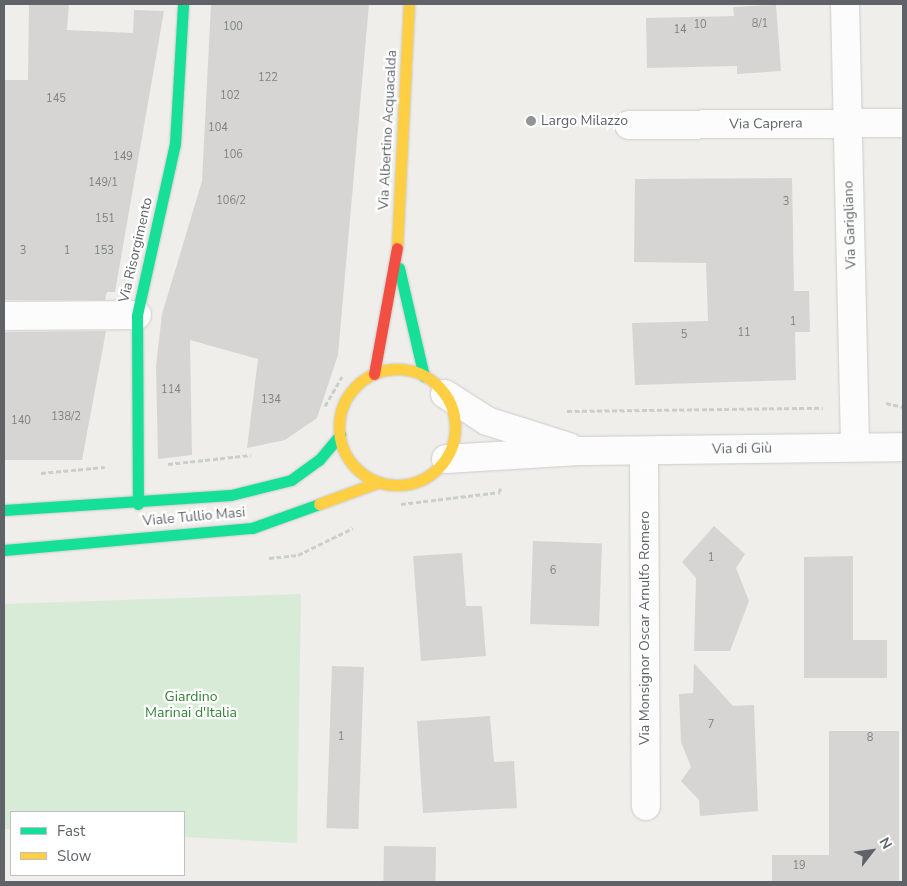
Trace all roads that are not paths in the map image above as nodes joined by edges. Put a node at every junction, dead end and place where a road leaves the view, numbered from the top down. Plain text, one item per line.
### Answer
1 (183, 4) edge
2 (409, 4) edge
3 (845, 4) edge
4 (846, 123) junction
5 (903, 123) edge
6 (629, 125) dead end
7 (396, 257) junction
8 (137, 315) junction
9 (4, 316) edge
10 (374, 374) junction
11 (424, 376) junction
12 (445, 394) junction
13 (340, 435) junction
14 (855, 447) junction
15 (903, 447) edge
16 (580, 451) junction
17 (644, 451) junction
18 (446, 459) junction
19 (379, 482) junction
20 (138, 504) junction
21 (4, 510) edge
22 (4, 550) edge
23 (646, 806) dead end

1 - 8 main road, Via Risorgimento
2 - 7 main road, Via Albertino Acquacalda
3 - 4 street, Via Garigliano
4 - 5 street, Via Caprera
4 - 6 street, Via Caprera
4 - 14 street, Via Garigliano
7 - 10 main road, Via Albertino Acquacalda
7 - 11 main road, Via Albertino Acquacalda
8 - 9 street
8 - 20 main road, Via Risorgimento
10 - 11 main road
10 - 13 main road
11 - 12 main road
12 - 16 street, Via di Giù
12 - 18 main road
13 - 19 main road
13 - 20 main road, Viale Tullio Masi
14 - 15 street, Via di Giù
14 - 17 street, Via di Giù
16 - 17 street, Via di Giù
16 - 18 street, Via di Giù
17 - 23 street, Via Monsignor Oscar Arnulfo Romero
18 - 19 main road, Viale Tullio Masi
19 - 22 main road, Viale Tullio Masi
20 - 21 main road, Viale Tullio Masi

